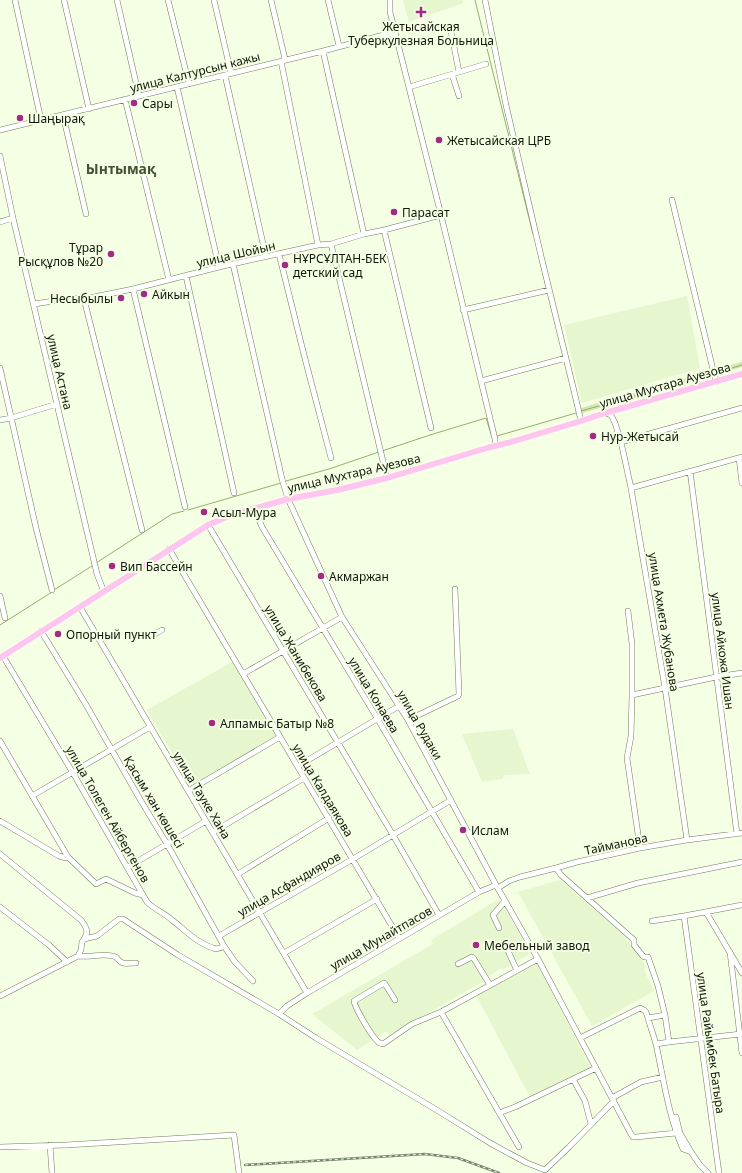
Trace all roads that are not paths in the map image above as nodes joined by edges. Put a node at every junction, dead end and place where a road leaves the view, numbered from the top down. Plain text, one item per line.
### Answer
1 (15, 0) edge
2 (64, 0) edge
3 (118, 0) edge
4 (168, 0) edge
5 (214, 0) edge
6 (271, 0) edge
7 (328, 0) edge
8 (390, 0) edge
9 (485, 0) edge
10 (450, 26) dead end
11 (395, 32) junction
12 (339, 46) junction
13 (323, 51) junction
14 (283, 60) junction
15 (486, 64) dead end
16 (459, 72) junction
17 (231, 73) junction
18 (452, 74) junction
19 (225, 75) junction
20 (189, 84) junction
21 (177, 87) junction
22 (409, 87) junction
23 (139, 96) junction
24 (459, 96) dead end
25 (125, 99) junction
26 (88, 109) junction
27 (64, 115) junction
28 (41, 120) junction
29 (0, 130) edge
30 (0, 156) edge
31 (672, 200) dead end
32 (86, 214) dead end
33 (441, 215) junction
34 (13, 218) junction
35 (0, 222) edge
36 (384, 230) junction
37 (364, 234) junction
38 (331, 244) junction
39 (318, 245) junction
40 (279, 254) junction
41 (266, 257) junction
42 (232, 264) junction
43 (219, 267) junction
44 (186, 276) junction
45 (169, 280) junction
46 (133, 289) junction
47 (549, 290) junction
48 (84, 299) junction
49 (34, 304) junction
50 (463, 310) junction
51 (565, 358) junction
52 (0, 368) edge
53 (742, 374) edge
54 (481, 380) junction
55 (716, 382) junction
56 (57, 404) junction
57 (742, 408) edge
58 (606, 413) junction
59 (11, 418) junction
60 (0, 420) edge
61 (581, 421) junction
62 (431, 428) dead end
63 (621, 442) junction
64 (496, 446) junction
65 (740, 457) edge
66 (330, 458) dead end
67 (690, 471) junction
68 (387, 478) junction
69 (742, 483) edge
70 (632, 488) junction
71 (234, 493) dead end
72 (288, 499) junction
73 (185, 507) dead end
74 (254, 508) junction
75 (208, 525) junction
76 (142, 530) dead end
77 (169, 549) junction
78 (455, 589) dead end
79 (52, 590) dead end
80 (104, 592) junction
81 (0, 596) edge
82 (80, 607) junction
83 (628, 611) dead end
84 (342, 617) junction
85 (5, 618) dead end
86 (323, 628) junction
87 (162, 630) dead end
88 (41, 631) junction
89 (153, 635) dead end
90 (283, 651) junction
91 (2, 657) edge
92 (243, 674) junction
93 (742, 674) edge
94 (716, 677) junction
95 (665, 688) junction
96 (632, 695) junction
97 (399, 706) junction
98 (377, 718) junction
99 (408, 720) junction
100 (150, 727) junction
101 (280, 737) junction
102 (0, 741) edge
103 (337, 742) junction
104 (111, 750) junction
105 (298, 766) junction
106 (73, 773) junction
107 (304, 778) junction
108 (188, 791) junction
109 (32, 796) junction
110 (451, 800) junction
111 (431, 812) junction
112 (329, 818) junction
113 (0, 820) edge
114 (206, 821) junction
115 (213, 832) junction
116 (739, 833) edge
117 (393, 834) junction
118 (687, 840) junction
119 (167, 844) junction
120 (640, 848) junction
121 (0, 854) edge
122 (69, 858) junction
123 (353, 859) junction
124 (742, 862) edge
125 (128, 867) junction
126 (556, 868) junction
127 (238, 874) junction
128 (497, 886) junction
129 (479, 892) junction
130 (142, 895) junction
131 (587, 898) junction
132 (377, 899) junction
133 (505, 901) junction
134 (742, 905) edge
135 (0, 907) edge
136 (706, 912) junction
137 (260, 913) junction
138 (439, 915) junction
139 (684, 916) junction
140 (652, 921) dead end
141 (499, 928) dead end
142 (219, 936) junction
143 (400, 938) junction
144 (84, 939) junction
145 (504, 942) dead end
146 (224, 946) junction
147 (730, 952) junction
148 (284, 953) junction
149 (78, 956) junction
150 (538, 959) junction
151 (67, 962) junction
152 (136, 963) dead end
153 (458, 964) dead end
154 (517, 970) junction
155 (742, 973) edge
156 (254, 980) dead end
157 (490, 985) junction
158 (307, 993) junction
159 (0, 996) edge
160 (395, 1000) dead end
161 (441, 1012) junction
162 (279, 1014) junction
163 (664, 1015) junction
164 (648, 1018) junction
165 (741, 1034) edge
166 (580, 1038) junction
167 (701, 1038) junction
168 (669, 1042) junction
169 (656, 1044) junction
170 (742, 1053) edge
171 (596, 1068) junction
172 (663, 1077) junction
173 (574, 1079) junction
174 (613, 1099) junction
175 (500, 1113) junction
176 (676, 1117) dead end
177 (591, 1124) junction
178 (676, 1133) junction
179 (50, 1146) junction
180 (0, 1147) edge
181 (519, 1147) dead end
182 (691, 1152) junction
183 (52, 1173) edge
184 (239, 1173) edge
185 (708, 1173) edge
186 (719, 1173) edge

1 - 28 street
2 - 26 street
3 - 23 street
4 - 20 street
5 - 17 street
6 - 14 street
7 - 12 street
8 - 11 street
9 - 47 street
10 - 16 street
11 - 12 street, улица Калтурсын кажы
11 - 22 street
12 - 13 street, улица Калтурсын кажы
13 - 14 street, улица Калтурсын кажы
13 - 37 street
14 - 17 street, улица Калтурсын кажы
14 - 39 street
15 - 16 street
16 - 18 street
17 - 19 street, улица Калтурсын кажы
18 - 22 street
18 - 24 street
19 - 20 street, улица Калтурсын кажы
19 - 41 street
20 - 21 street, улица Калтурсын кажы
21 - 23 street, улица Калтурсын кажы
21 - 43 street
22 - 33 street
23 - 25 street, улица Калтурсын кажы
25 - 26 street, улица Калтурсын кажы
25 - 45 street
26 - 27 street, улица Калтурсын кажы
27 - 28 street, улица Калтурсын кажы
27 - 32 street
28 - 29 street, улица Калтурсын кажы
30 - 34 street, улица Астана
31 - 55 street
33 - 36 street, улица Шойын
33 - 50 street
34 - 35 street
34 - 49 street, улица Астана
36 - 37 street, улица Шойын
36 - 62 street
37 - 38 street, улица Шойын
38 - 39 street, улица Шойын
38 - 68 street
39 - 40 street, улица Шойын
40 - 41 street, улица Шойын
40 - 66 street
41 - 42 street, улица Шойын
42 - 43 street, улица Шойын
42 - 72 street, улица Рудаки
43 - 44 street, улица Шойын
44 - 45 street, улица Шойын
44 - 71 street
45 - 46 street, улица Шойын
46 - 48 street, улица Шойын
46 - 73 street
47 - 50 street
47 - 51 street
48 - 49 street, улица Шойын
48 - 76 street
49 - 56 street, улица Астана
50 - 54 street
51 - 54 street
51 - 61 street
52 - 59 street
53 - 55 main road, улица Мухтара Ауезова
54 - 64 street
55 - 58 main road, улица Мухтара Ауезова
56 - 59 street
56 - 80 street, улица Астана
57 - 63 street
58 - 61 main road, улица Мухтара Ауезова
58 - 63 street, улица Ахмета Жубанова
59 - 60 street
59 - 79 street
61 - 64 main road, улица Мухтара Ауезова
63 - 70 street, улица Ахмета Жубанова
64 - 68 main road, улица Мухтара Ауезова
65 - 67 street
65 - 69 street
67 - 70 street
67 - 94 street, улица Айкожа Ишан
68 - 72 main road, улица Мухтара Ауезова
70 - 95 street, улица Ахмета Жубанова
72 - 74 main road, улица Мухтара Ауезова
72 - 84 street, улица Рудаки
74 - 75 main road, улица Мухтара Ауезова
74 - 86 street, улица Конаева
75 - 77 main road, улица Мухтара Ауезова
75 - 90 street, улица Жанибекова
77 - 80 main road, улица Мухтара Ауезова
77 - 92 street, улица Калдаякова
78 - 99 street
80 - 82 main road, улица Мухтара Ауезова
81 - 85 street
82 - 88 main road, улица Мухтара Ауезова
82 - 100 street, улица Тауке Хана
83 - 96 street
84 - 86 street
84 - 97 street, улица Рудаки
86 - 90 street
86 - 98 street, улица Конаева
87 - 89 street
88 - 91 main road, улица Мухтара Ауезова
88 - 104 street, Қасым хан көшесі
90 - 92 street
90 - 103 street, улица Жанибекова
91 - 106 street, улица Толеген Айбергенов
92 - 101 street, улица Калдаякова
93 - 94 street
94 - 95 street
94 - 116 street, улица Айкожа Ишан
95 - 96 street
95 - 118 street, улица Ахмета Жубанова
96 - 120 street
97 - 98 street
97 - 99 street, улица Рудаки
98 - 103 street
98 - 111 street, улица Конаева
99 - 110 street, улица Рудаки
100 - 104 street
100 - 108 street, улица Тауке Хана
101 - 105 street, улица Калдаякова
101 - 108 street
102 - 109 street
103 - 105 street
103 - 117 street, улица Жанибекова
104 - 106 street
104 - 119 street, Қасым хан көшесі
105 - 107 street, улица Калдаякова
106 - 109 street
106 - 125 street, улица Толеген Айбергенов
107 - 112 street, улица Калдаякова
107 - 115 street
108 - 114 street, улица Тауке Хана
109 - 122 street
110 - 111 street, улица Асфандияров
110 - 128 street, улица Рудаки
111 - 117 street, улица Асфандияров
111 - 129 street, улица Конаева
112 - 123 street, улица Калдаякова
112 - 127 street
113 - 122 street
114 - 115 street, улица Тауке Хана
114 - 119 street
115 - 127 street, улица Тауке Хана
116 - 118 street, Тайманова
117 - 123 street, улица Асфандияров
117 - 138 street, улица Жанибекова
118 - 120 street, Тайманова
119 - 125 street
119 - 142 street, Қасым хан көшесі
120 - 126 street, Тайманова
121 - 144 street
122 - 130 street
123 - 132 street, улица Калдаякова
123 - 137 street, улица Асфандияров
124 - 131 street
125 - 130 street, улица Толеген Айбергенов
126 - 128 street, Тайманова
126 - 131 street
127 - 137 street, улица Тауке Хана
128 - 129 street, улица Мунайтпасов
128 - 133 street, улица Рудаки
129 - 138 street, улица Мунайтпасов
130 - 146 street, улица Толеген Айбергенов
131 - 163 street
132 - 143 street, улица Калдаякова
132 - 148 street
133 - 141 street
133 - 150 street, улица Рудаки
134 - 136 street
135 - 151 street
136 - 139 street
136 - 147 street
137 - 142 street, улица Асфандияров
137 - 148 street, улица Тауке Хана
138 - 143 street, улица Мунайтпасов
139 - 140 street
139 - 167 street, улица Райымбек Батыра
142 - 146 street, Қасым хан көшесі
143 - 158 street, улица Мунайтпасов
144 - 149 street
144 - 162 street
145 - 154 street
146 - 156 street, Қасым хан көшесі
147 - 155 street
147 - 165 street
148 - 158 street, улица Тауке Хана
149 - 151 street
149 - 152 street
150 - 154 street
150 - 166 street, улица Рудаки
151 - 159 street
153 - 157 street
154 - 157 street
157 - 161 street
158 - 162 street, улица Мунайтпасов
160 - 161 street
161 - 175 street
162 - 177 street
163 - 164 street
163 - 168 street
164 - 166 street
164 - 169 street
165 - 167 street
165 - 170 street
166 - 171 street, улица Рудаки
167 - 168 street
167 - 186 street, улица Райымбек Батыра
168 - 169 street
169 - 172 street
171 - 173 street
171 - 174 street, улица Рудаки
172 - 174 street
172 - 178 street
173 - 175 street
173 - 177 street
174 - 177 street
174 - 178 street, улица Рудаки
175 - 181 street
176 - 182 street
178 - 182 street
179 - 180 street
179 - 183 street
179 - 184 street
182 - 185 street

